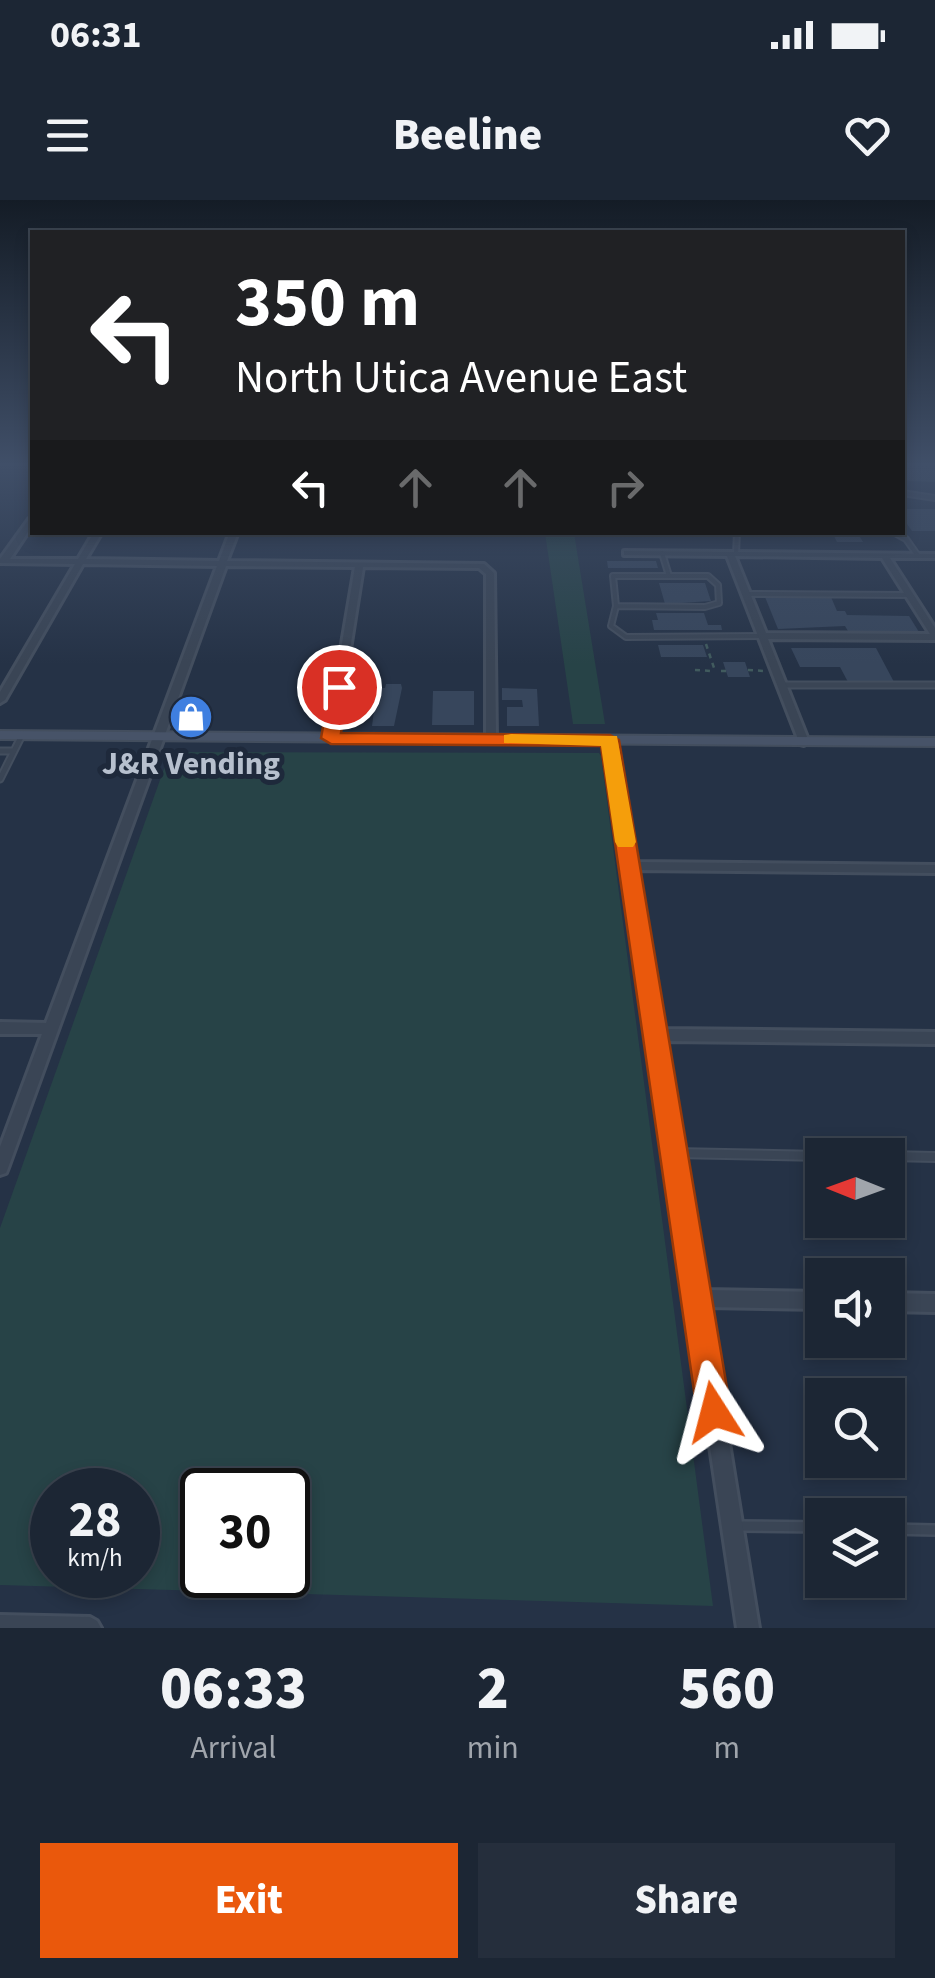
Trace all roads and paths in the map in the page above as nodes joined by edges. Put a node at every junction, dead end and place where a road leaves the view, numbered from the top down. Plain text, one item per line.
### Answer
1 (24, 531) edge
2 (96, 535) edge
3 (233, 535) edge
4 (736, 535) edge
5 (898, 535) edge
6 (626, 553) dead end
7 (662, 553) junction
8 (733, 554) junction
9 (885, 556) junction
10 (918, 556) junction
11 (935, 556) edge
12 (2, 561) edge
13 (80, 563) junction
14 (222, 564) junction
15 (359, 565) junction
16 (669, 576) junction
17 (746, 594) junction
18 (910, 594) junction
19 (616, 606) junction
20 (704, 636) junction
21 (762, 636) junction
22 (935, 636) edge
23 (695, 670) dead end
24 (748, 670) dead end
25 (768, 672) dead end
26 (782, 684) junction
27 (935, 685) edge
28 (2, 694) edge
29 (0, 735) edge
30 (22, 735) junction
31 (158, 736) junction
32 (331, 738) junction
33 (491, 739) junction
34 (610, 740) junction
35 (804, 742) junction
36 (935, 742) edge
37 (0, 751) edge
38 (14, 751) junction
39 (0, 778) edge
40 (629, 866) junction
41 (935, 869) edge
42 (0, 1028) edge
43 (51, 1028) junction
44 (655, 1036) junction
45 (935, 1038) edge
46 (673, 1153) junction
47 (805, 1156) edge
48 (905, 1156) edge
49 (935, 1157) edge
50 (0, 1168) edge
51 (696, 1298) junction
52 (805, 1300) edge
53 (905, 1302) edge
54 (935, 1303) edge
55 (732, 1526) junction
56 (805, 1527) edge
57 (905, 1529) edge
58 (935, 1530) edge
59 (0, 1626) edge
60 (90, 1628) edge
61 (748, 1628) edge

1 - 12 street
2 - 13 street
3 - 14 street
4 - 8 lane
5 - 10 lane
6 - 7 street
7 - 8 street
7 - 16 lane
8 - 9 street
8 - 17 street
9 - 10 street
9 - 18 street
10 - 11 street
12 - 13 street
13 - 14 street
13 - 28 street
14 - 15 street
14 - 31 street
15 - 32 street
15 - 33 street
16 - 19 lane
16 - 19 lane
17 - 18 lane
17 - 21 street
18 - 22 street
19 - 20 lane
20 - 21 lane
20 - 23 path
21 - 22 street
21 - 26 street
24 - 25 path
26 - 27 lane
26 - 35 street
29 - 30 main road
30 - 31 main road
30 - 38 lane
31 - 32 main road
31 - 43 street
32 - 33 main road
33 - 34 main road
34 - 35 main road
34 - 40 street
35 - 36 main road
37 - 38 lane
38 - 39 lane
40 - 41 street
40 - 44 street
42 - 43 street
43 - 50 street
44 - 45 street
44 - 46 street
46 - 47 lane
46 - 51 street
48 - 49 lane
51 - 52 street
51 - 55 street
53 - 54 street
55 - 56 lane
55 - 61 street
57 - 58 lane
59 - 60 street

